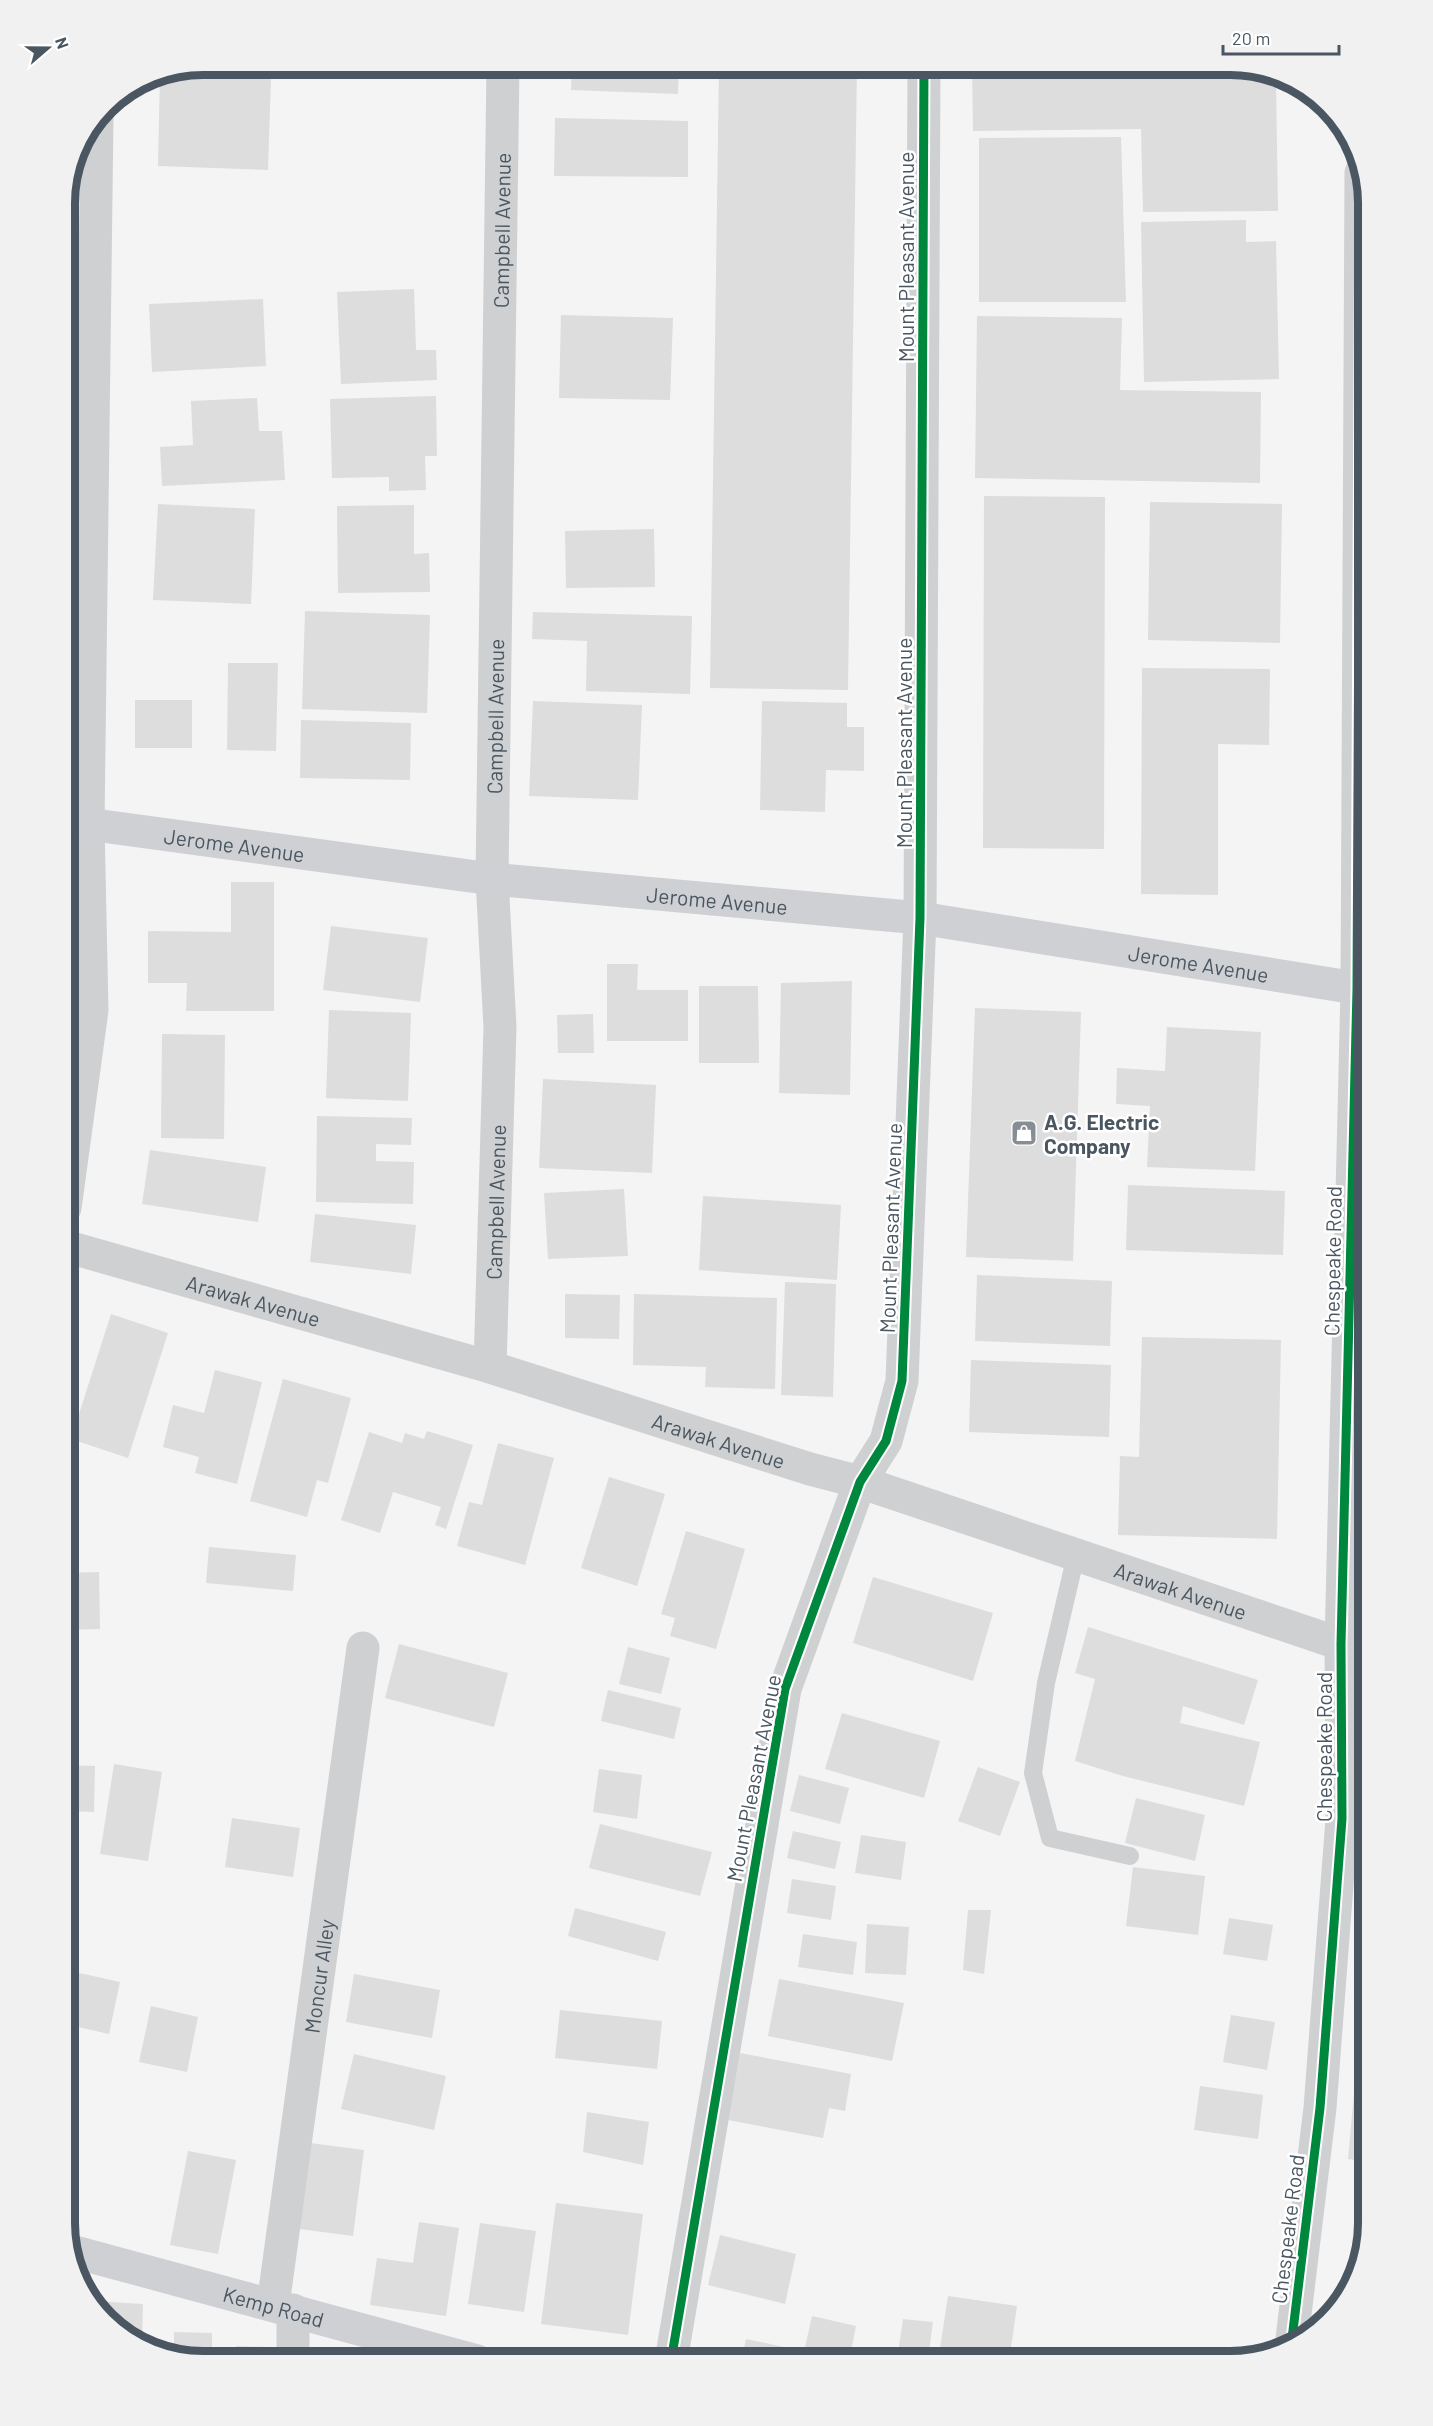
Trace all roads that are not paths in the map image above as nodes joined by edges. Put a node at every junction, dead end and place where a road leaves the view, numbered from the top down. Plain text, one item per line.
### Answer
1 (503, 75) edge
2 (924, 75) edge
3 (97, 133) edge
4 (76, 822) edge
5 (492, 879) junction
6 (920, 918) junction
7 (1358, 989) edge
8 (75, 1137) edge
9 (75, 1249) edge
10 (490, 1367) junction
11 (1358, 1401) edge
12 (860, 1482) junction
13 (1076, 1555) junction
14 (1355, 1647) edge
15 (363, 1648) dead end
16 (1130, 1856) dead end
17 (79, 2253) edge
18 (283, 2307) junction
19 (1293, 2334) edge
20 (291, 2351) edge
21 (441, 2351) edge
22 (673, 2351) edge

1 - 5 street, Campbell Avenue
2 - 6 street, Mount Pleasant Avenue
3 - 4 street
4 - 5 street, Jerome Avenue
4 - 8 street
5 - 6 street, Jerome Avenue
5 - 10 street, Campbell Avenue
6 - 7 street, Jerome Avenue
6 - 12 street, Mount Pleasant Avenue
9 - 10 street, Arawak Avenue
10 - 12 street, Arawak Avenue
11 - 14 street, Chespeake Road
12 - 13 street, Arawak Avenue
12 - 22 street, Mount Pleasant Avenue
13 - 14 street, Arawak Avenue
13 - 16 lane
14 - 19 street, Chespeake Road
15 - 18 street, Moncur Alley
17 - 18 street, Kemp Road
18 - 20 street, Moncur Alley
18 - 21 street, Kemp Road

